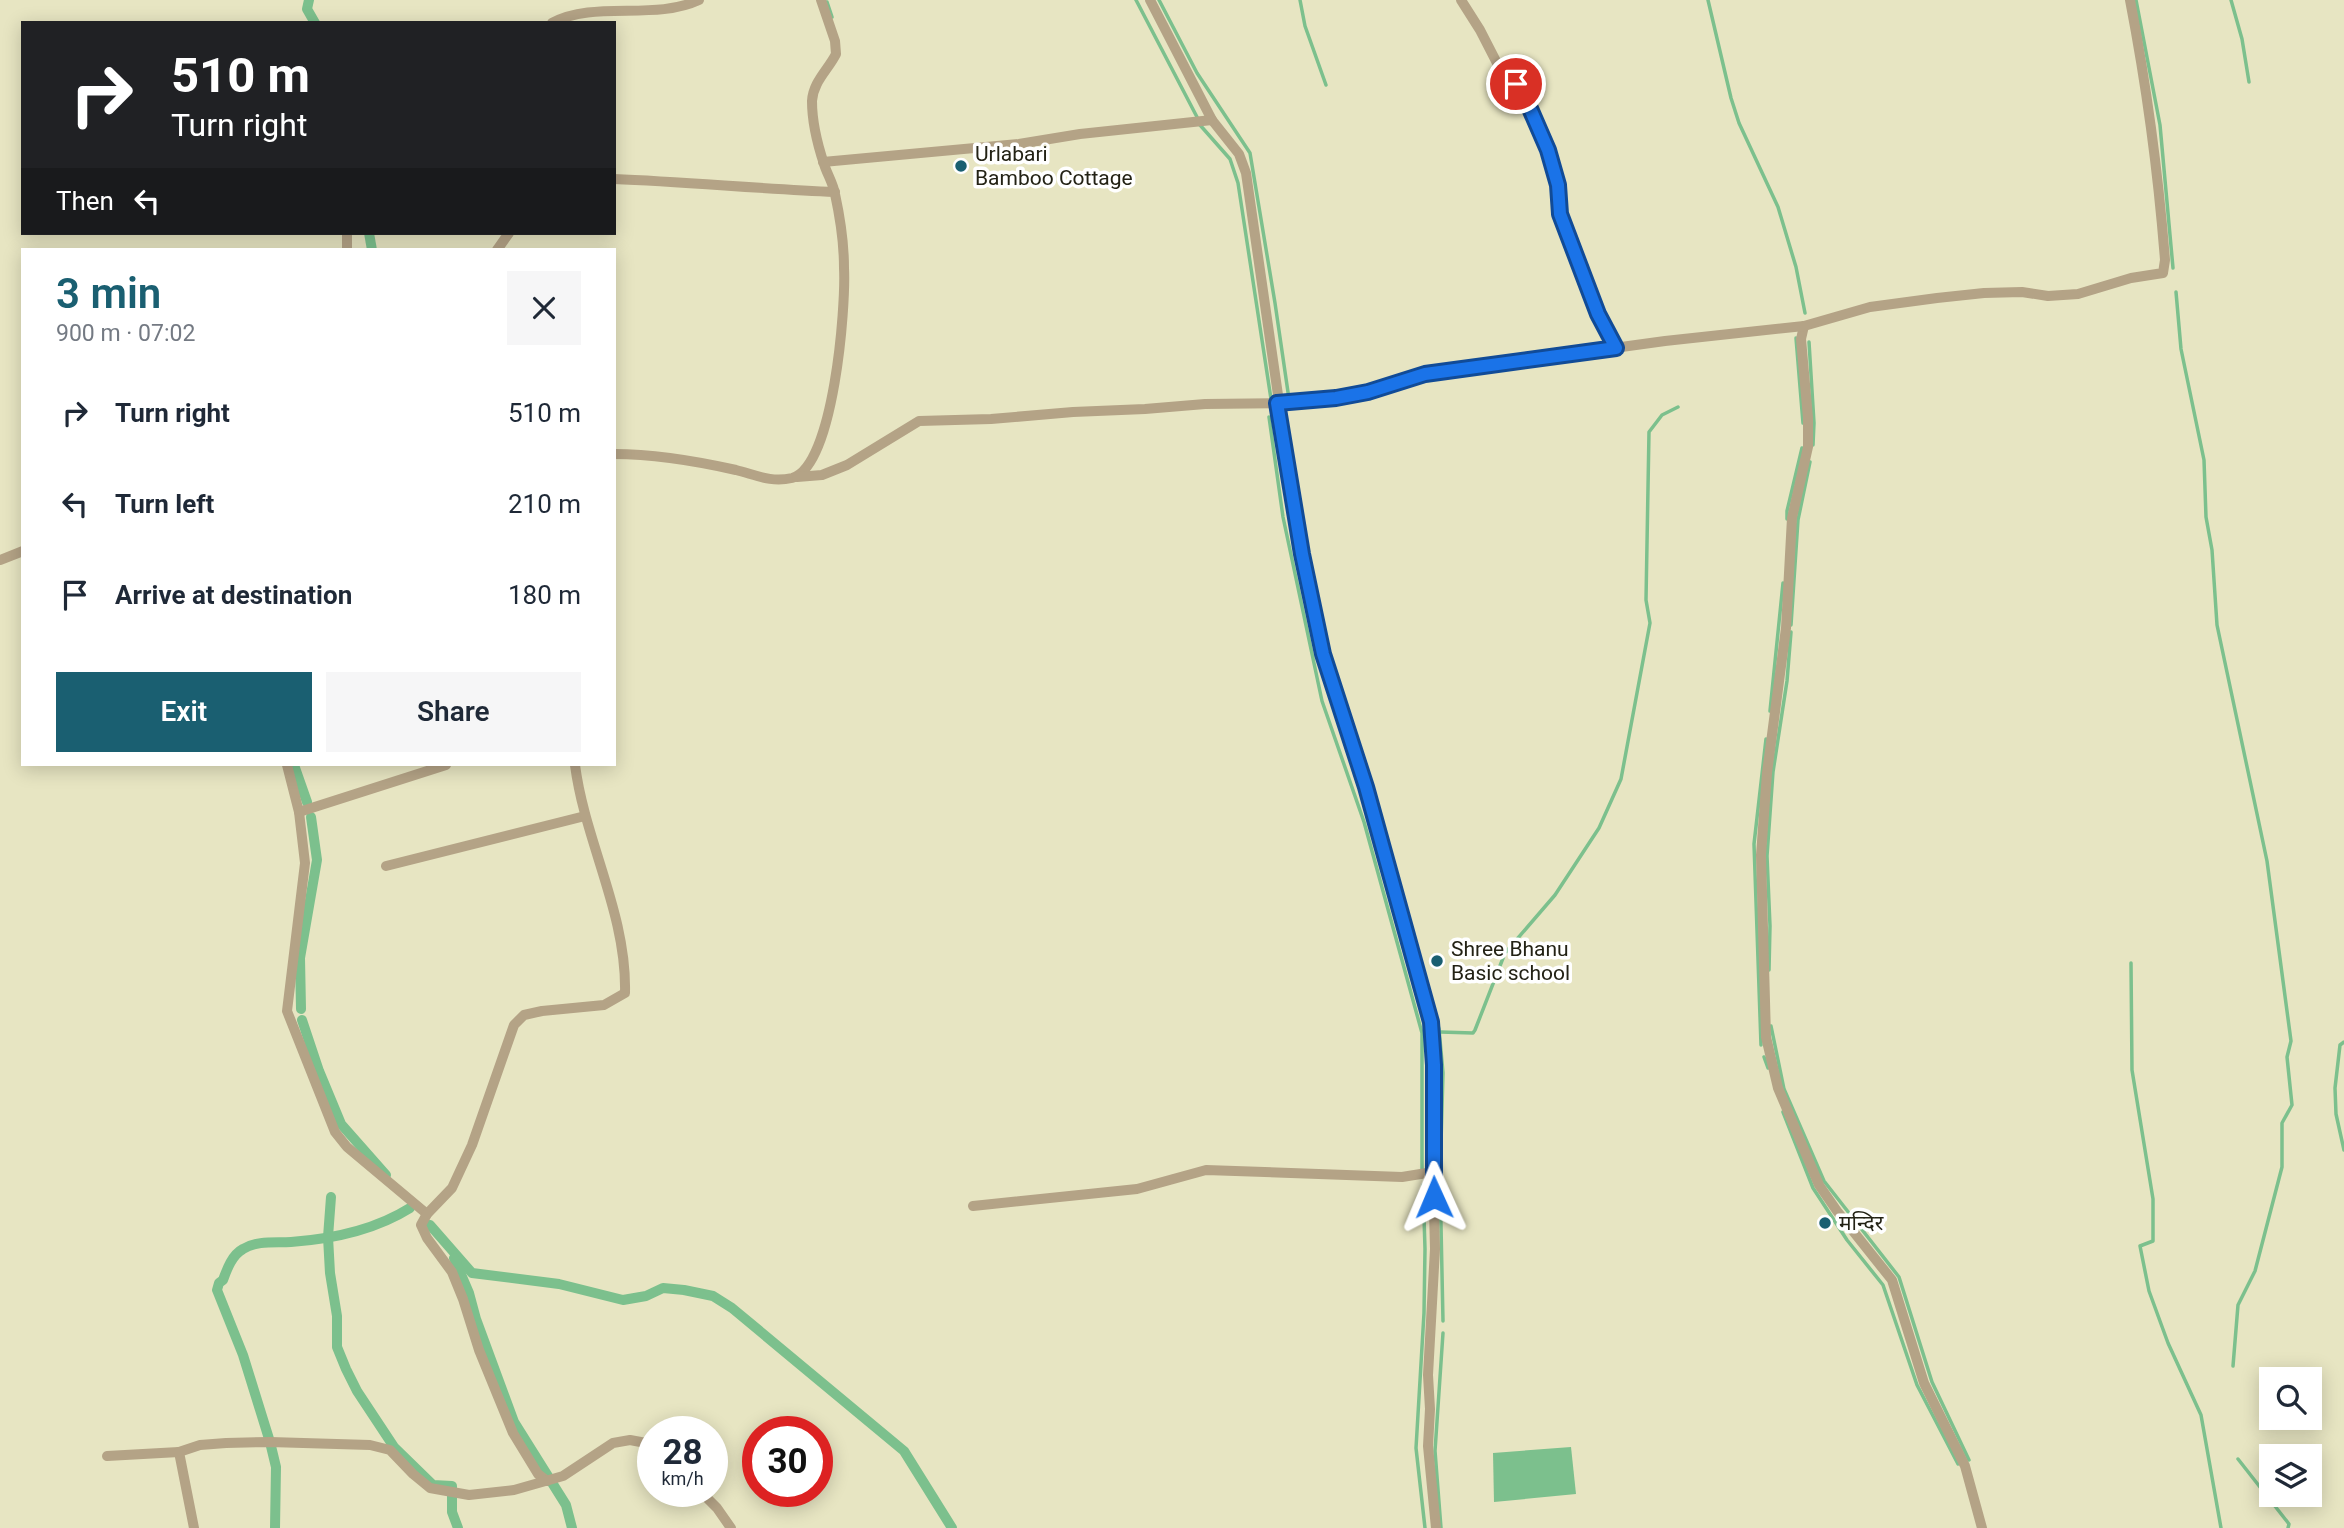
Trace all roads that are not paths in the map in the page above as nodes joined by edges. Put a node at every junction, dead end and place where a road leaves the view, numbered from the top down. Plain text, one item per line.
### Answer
1 (699, 0) edge
2 (821, 0) edge
3 (1150, 0) edge
4 (1461, 0) edge
5 (2130, 0) edge
6 (557, 21) edge
7 (1212, 120) junction
8 (823, 162) junction
9 (616, 178) edge
10 (835, 192) junction
11 (1804, 326) junction
12 (1616, 348) junction
13 (1277, 403) junction
14 (616, 454) edge
15 (797, 477) junction
16 (21, 552) edge
17 (0, 560) edge
18 (287, 766) edge
19 (443, 766) edge
20 (575, 766) edge
21 (299, 812) junction
22 (585, 816) junction
23 (386, 866) dead end
24 (1433, 1172) junction
25 (973, 1206) dead end
26 (427, 1214) junction
27 (637, 1441) edge
28 (179, 1452) junction
29 (107, 1456) dead end
30 (538, 1474) junction
31 (547, 1481) junction
32 (530, 1486) junction
33 (716, 1507) edge
34 (194, 1528) edge
35 (731, 1528) edge
36 (1436, 1528) edge
37 (1982, 1528) edge

1 - 6 street
2 - 8 street
3 - 7 street
4 - 12 street
5 - 11 street
7 - 8 street
7 - 13 street
8 - 10 street
9 - 10 street
10 - 15 street
11 - 12 street
11 - 37 street
12 - 13 street
13 - 15 street
13 - 24 street
14 - 15 street
16 - 17 street
18 - 21 street
19 - 21 street
20 - 22 street
21 - 26 street
22 - 23 street
22 - 26 street
24 - 25 street
24 - 36 street
26 - 30 street
27 - 31 street
28 - 29 street
28 - 32 street
28 - 34 street
30 - 31 street
30 - 32 street
31 - 32 street
33 - 35 street

